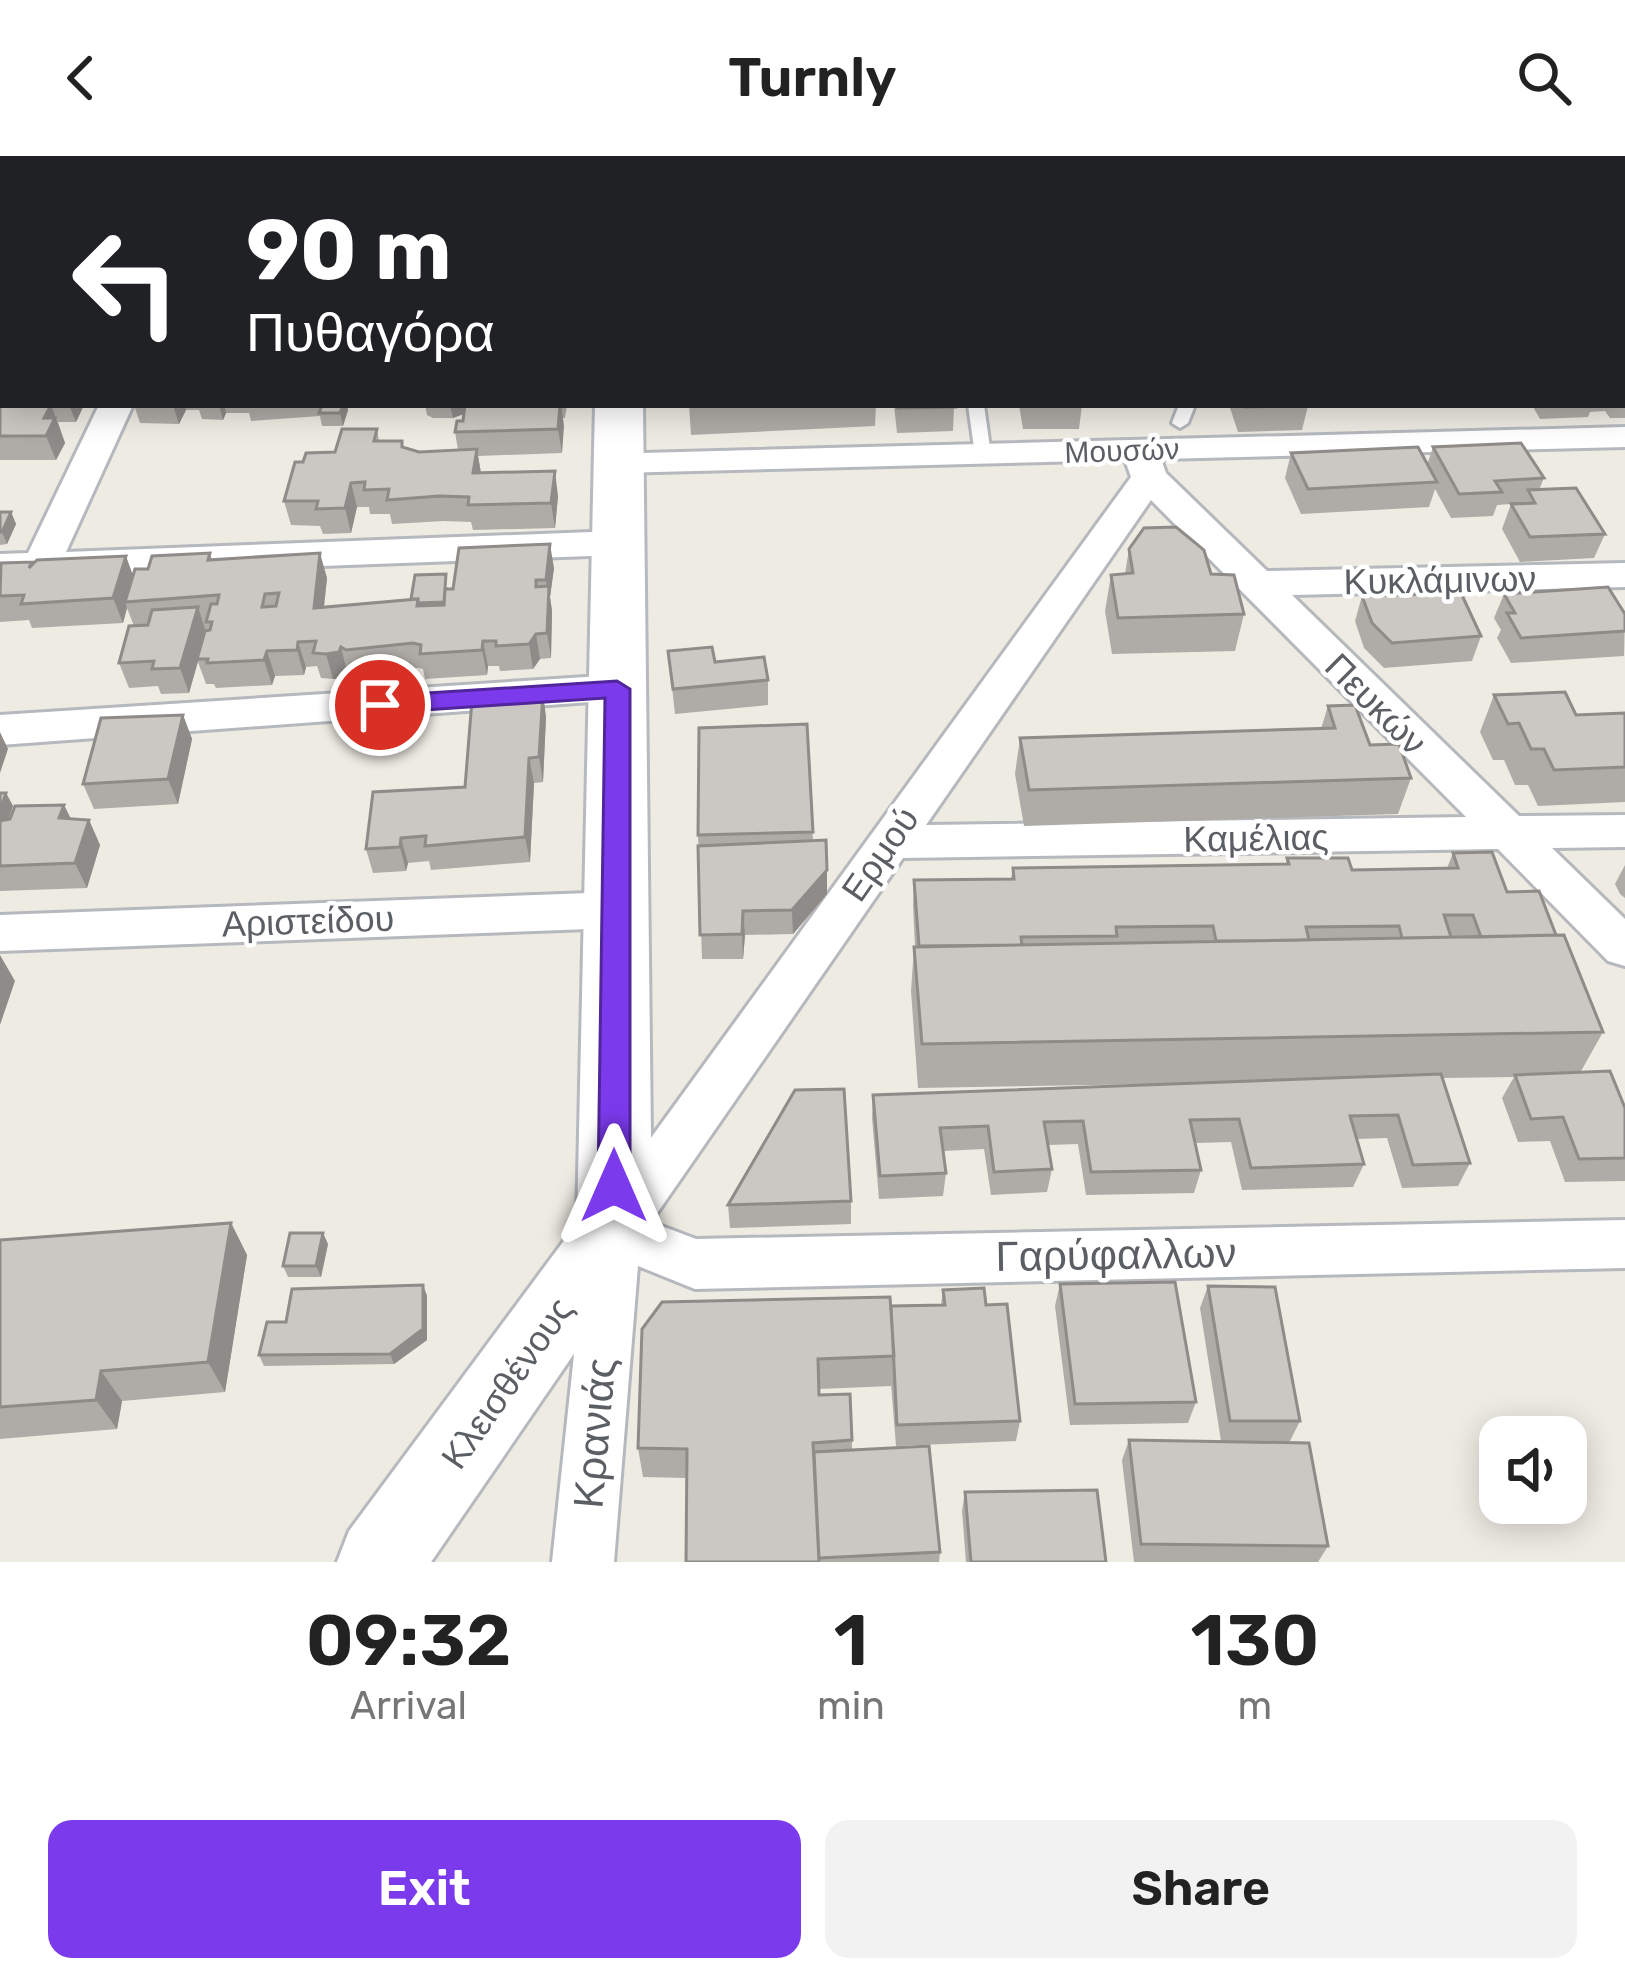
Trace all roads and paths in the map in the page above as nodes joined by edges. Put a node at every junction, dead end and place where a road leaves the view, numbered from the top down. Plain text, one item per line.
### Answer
1 (115, 408) edge
2 (976, 408) edge
3 (1186, 408) edge
4 (1419, 408) edge
5 (1180, 423) dead end
6 (619, 433) edge
7 (1625, 437) edge
8 (1436, 442) junction
9 (983, 455) junction
10 (1145, 464) junction
11 (618, 543) junction
12 (41, 565) junction
13 (0, 566) edge
14 (1625, 575) edge
15 (1255, 584) junction
16 (617, 689) junction
17 (0, 730) edge
18 (1625, 831) edge
19 (1506, 835) junction
20 (888, 842) junction
21 (616, 910) junction
22 (0, 933) edge
23 (1625, 948) edge
24 (614, 1232) junction
25 (1625, 1244) edge
26 (367, 1562) edge
27 (380, 1562) edge
28 (584, 1562) edge

1 - 12 street
2 - 9 lane
3 - 5 lane
4 - 8 street
6 - 9 street, Μουσών
6 - 11 main road
7 - 8 street, Μουσών
8 - 10 street, Μουσών
9 - 10 street, Μουσών
10 - 15 street, Πευκών
10 - 20 street, Ερμού
11 - 12 street
11 - 16 main road
12 - 13 street
14 - 15 street, Κυκλάμινων
15 - 19 street, Πευκών
16 - 17 street
16 - 21 main road
18 - 19 street, Καμέλιας
19 - 20 street, Καμέλιας
19 - 23 street, Πευκών
20 - 24 street, Ερμού
21 - 22 street, Αριστείδου
21 - 24 main road
24 - 25 street, Γαρύφαλλων
24 - 27 main road, Κλεισθένους
24 - 28 street, Κρανιάς
26 - 27 street

